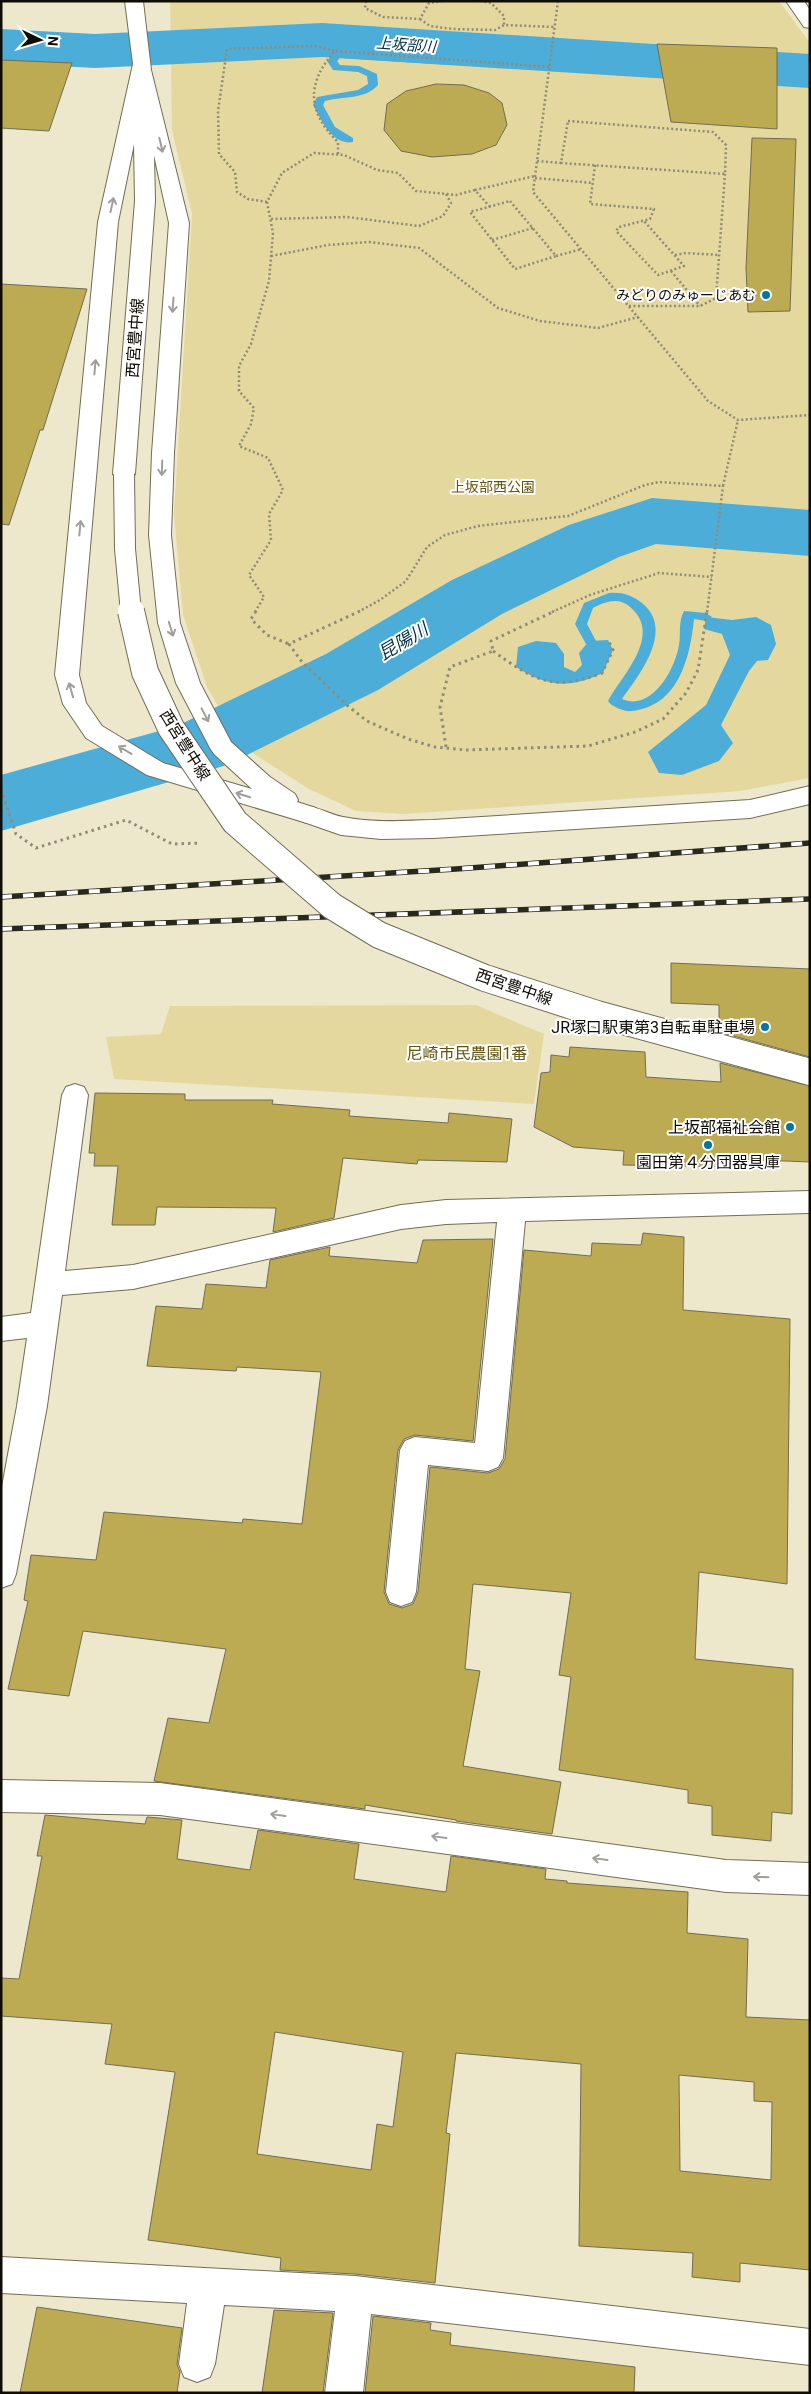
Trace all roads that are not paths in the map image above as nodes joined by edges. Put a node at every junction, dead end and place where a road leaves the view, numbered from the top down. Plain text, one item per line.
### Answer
1 (134, 1) edge
2 (795, 1) edge
3 (810, 23) edge
4 (141, 60) junction
5 (810, 796) edge
6 (307, 814) junction
7 (810, 1072) edge
8 (75, 1095) dead end
9 (810, 1202) edge
10 (512, 1210) junction
11 (49, 1284) junction
12 (44, 1324) junction
13 (1, 1329) edge
14 (1, 1574) edge
15 (401, 1592) dead end
16 (1, 1796) edge
17 (810, 1879) edge
18 (1, 2275) edge
19 (208, 2286) junction
20 (355, 2294) junction
21 (810, 2347) edge
22 (197, 2364) dead end
23 (344, 2393) edge

1 - 4 main road, 西宮豊中線
2 - 3 main road
4 -> 6 main road
6 -> 4 main road
4 - 7 main road, 西宮豊中線, bridge
5 - 6 main road
8 - 11 main road
9 - 10 main road
10 - 11 main road
10 - 15 main road
11 - 12 main road
12 - 13 main road
12 - 14 main road
17 -> 16 main road
18 - 19 main road
19 - 20 main road
19 - 22 main road
20 - 21 main road
20 - 23 main road

